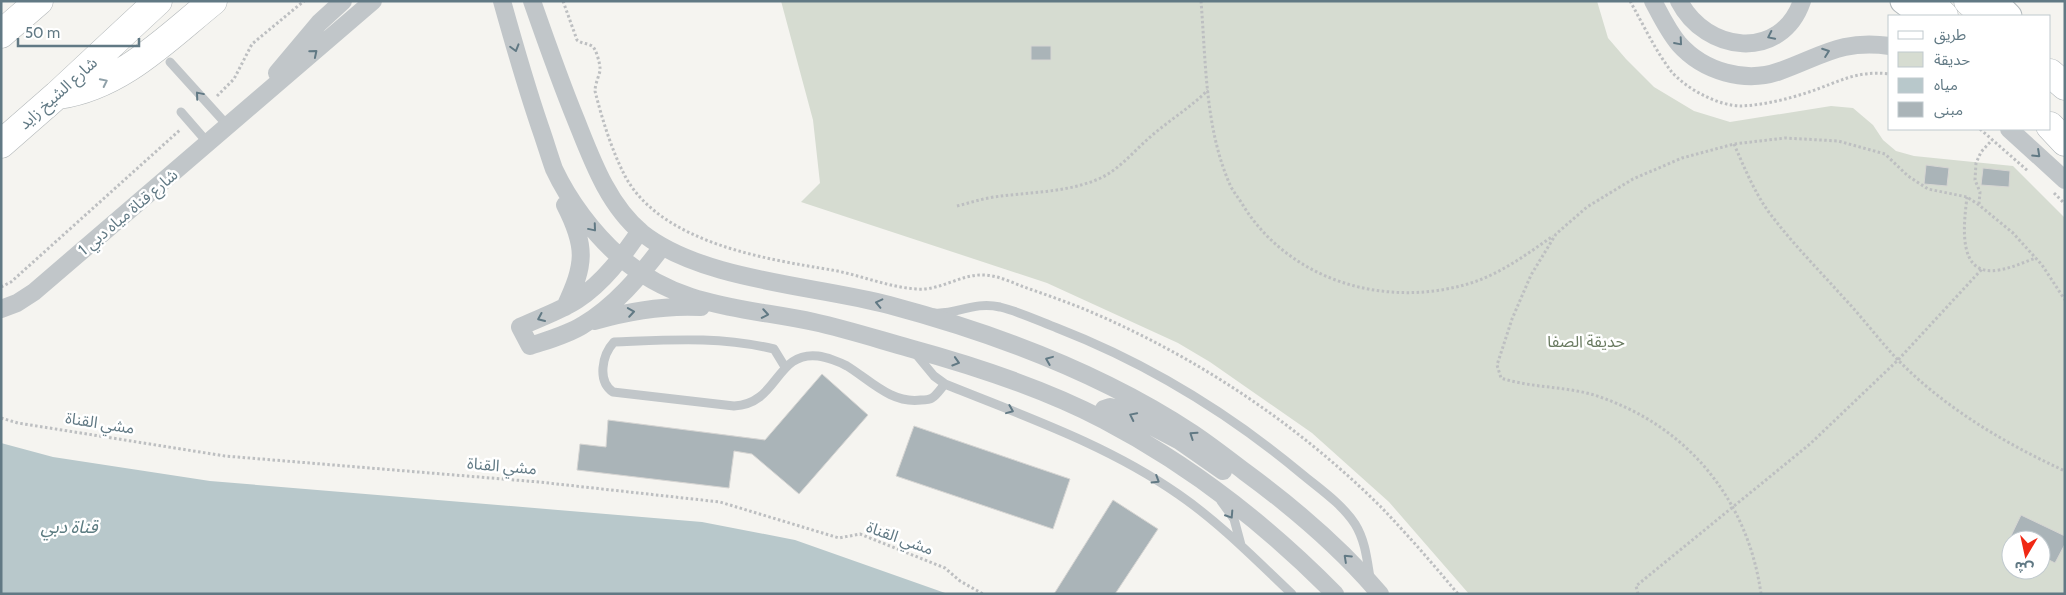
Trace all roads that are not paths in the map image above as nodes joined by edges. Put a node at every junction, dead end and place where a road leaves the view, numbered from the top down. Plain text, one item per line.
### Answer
1 (39, 1) edge
2 (158, 1) edge
3 (213, 1) edge
4 (343, 1) edge
5 (373, 1) edge
6 (502, 1) edge
7 (532, 1) edge
8 (542, 1) edge
9 (1653, 1) edge
10 (1679, 1) edge
11 (1802, 1) edge
12 (1903, 1) edge
13 (1929, 1) edge
14 (1968, 1) edge
15 (1994, 1) edge
16 (1922, 15) edge
17 (1943, 15) edge
18 (1984, 15) edge
19 (2008, 15) edge
20 (1, 34) edge
21 (1888, 46) edge
22 (552, 56) junction
23 (170, 62) dead end
24 (2051, 74) edge
25 (2065, 86) edge
26 (57, 95) junction
27 (250, 107) junction
28 (181, 112) dead end
29 (228, 126) junction
30 (2051, 127) edge
31 (2010, 130) edge
32 (2065, 142) edge
33 (208, 143) junction
34 (1, 144) edge
35 (555, 169) junction
36 (2065, 180) edge
37 (640, 231) junction
38 (662, 247) junction
39 (621, 258) junction
40 (642, 273) junction
41 (565, 307) junction
42 (734, 308) junction
43 (1, 309) edge
44 (910, 311) junction
45 (584, 324) junction
46 (912, 349) junction
47 (785, 367) junction
48 (945, 384) junction
49 (1106, 421) junction
50 (1212, 486) junction
51 (1267, 488) junction
52 (1242, 547) junction
53 (1376, 588) edge
54 (1292, 594) edge
55 (1335, 594) edge

1 - 20 main road
2 - 26 main road, شارع الشيخ زايد
26 -> 3 main road
4 - 27 street, شارع قناة مياه دبي 1
27 -> 5 street, شارع قناة مياه دبي 1
6 -> 35 street
7 - 22 street
8 - 22 street
9 -> 21 street
11 -> 10 street
12 - 16 main road
13 - 17 main road
14 - 18 main road
15 - 19 main road
22 - 37 street
29 -> 23 lane
24 - 25 main road
26 - 34 main road, شارع الشيخ زايد
27 - 29 street, شارع قناة مياه دبي 1
28 - 33 lane
29 - 33 street, شارع قناة مياه دبي 1
30 - 32 main road
31 -> 36 street
33 - 43 street, شارع قناة مياه دبي 1
35 -> 39 street
35 - 41 street
37 - 38 street
37 - 39 street
38 - 40 street
44 -> 38 street
39 - 40 street
39 - 41 street
40 - 42 street
40 - 45 street
41 -> 45 street
45 -> 42 street
42 -> 46 street
51 -> 44 street
44 - 53 lane
46 - 48 lane
46 -> 49 street
47 - 47 lane
47 - 48 lane
48 -> 52 lane
49 - 50 street
51 -> 49 street
50 -> 52 lane
50 - 55 street
53 -> 51 street
52 - 54 lane

